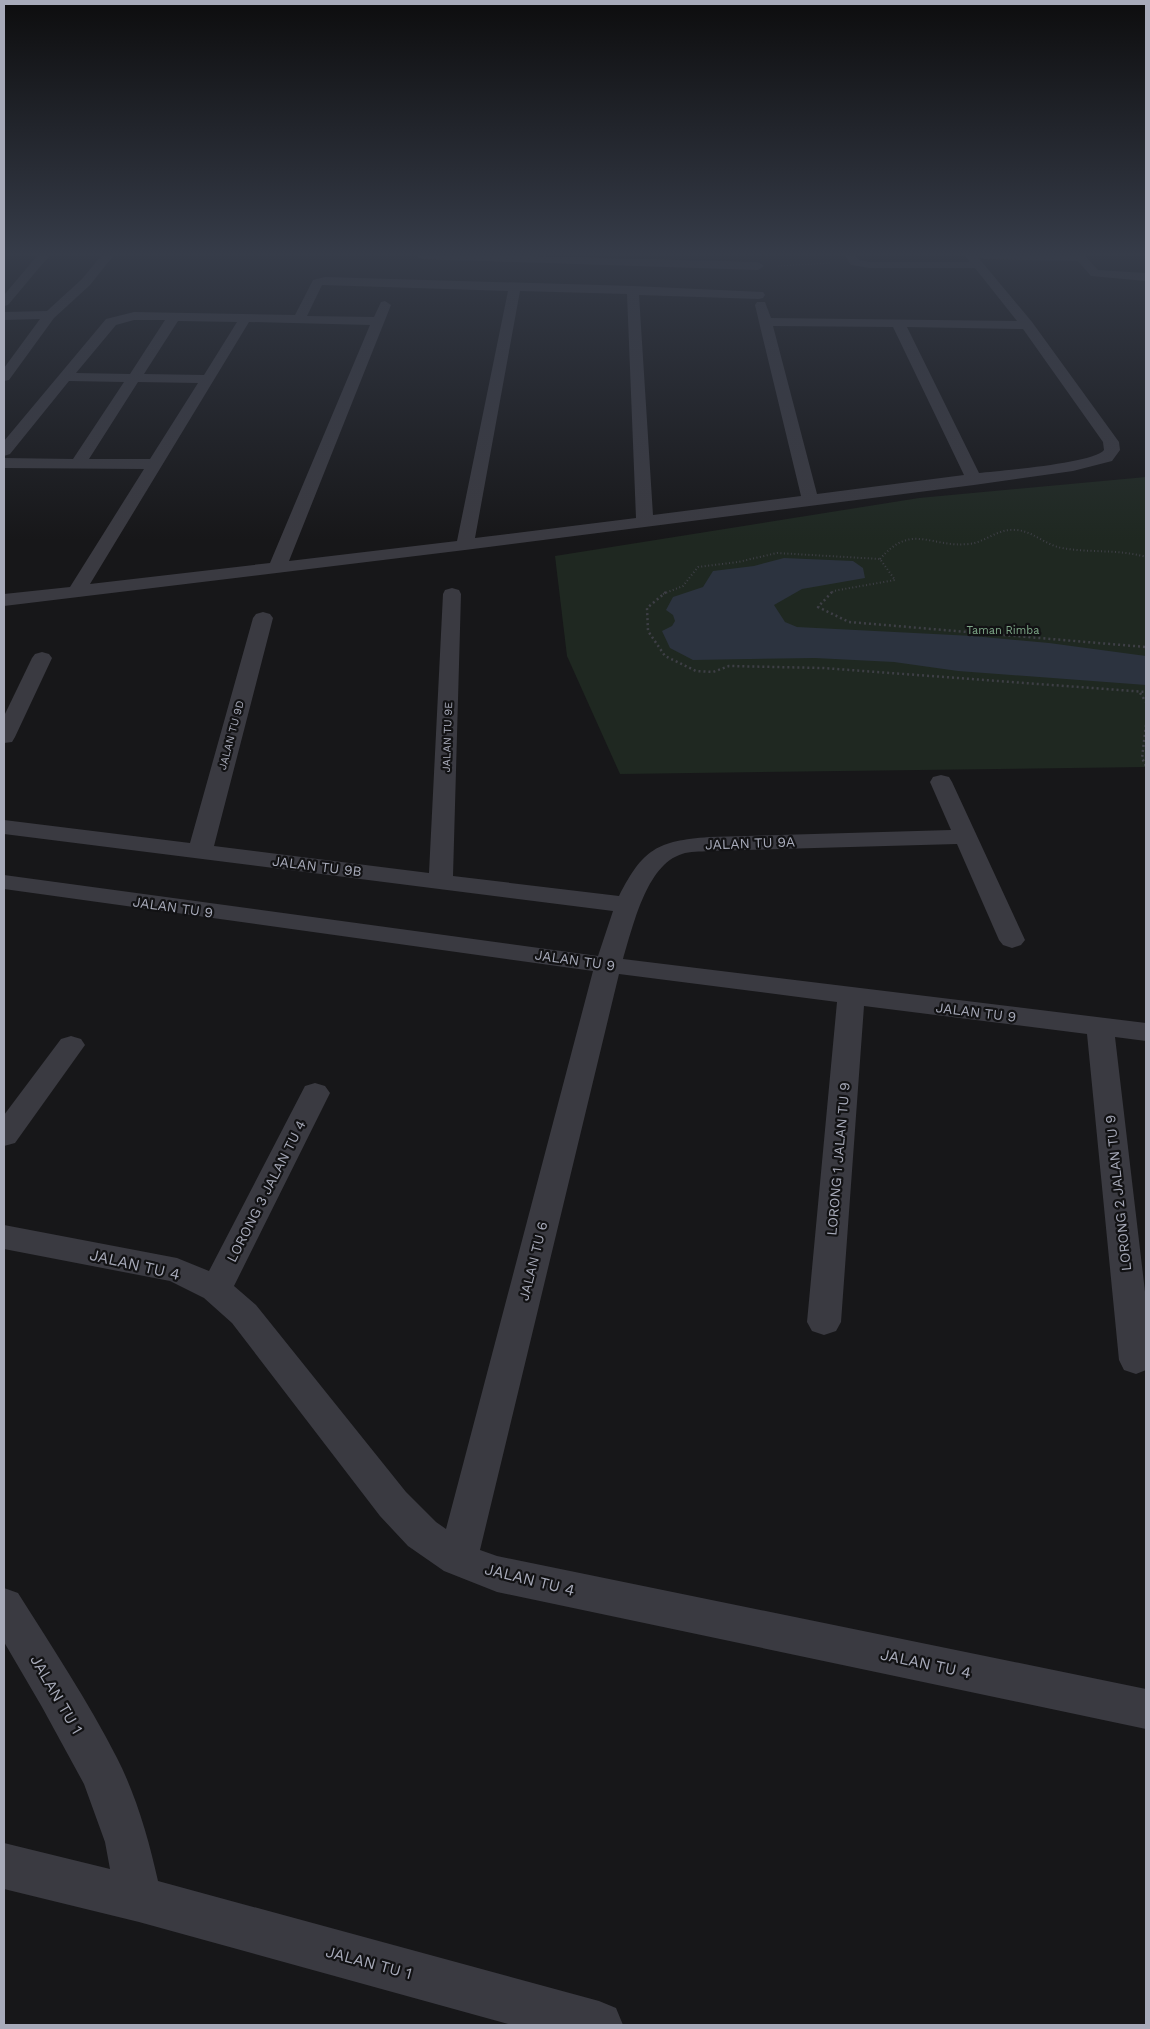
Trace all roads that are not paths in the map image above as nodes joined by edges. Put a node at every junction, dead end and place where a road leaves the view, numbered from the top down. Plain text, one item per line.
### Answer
1 (24, 351) edge
2 (88, 351) edge
3 (152, 351) edge
4 (225, 351) edge
5 (366, 351) edge
6 (503, 351) edge
7 (636, 351) edge
8 (772, 351) edge
9 (910, 351) edge
10 (1046, 351) edge
11 (4, 377) edge
12 (66, 377) junction
13 (134, 378) junction
14 (208, 379) junction
15 (4, 451) edge
16 (4, 463) edge
17 (78, 463) junction
18 (155, 464) junction
19 (974, 480) junction
20 (810, 500) junction
21 (645, 522) junction
22 (465, 545) junction
23 (277, 568) junction
24 (76, 592) junction
25 (452, 594) dead end
26 (4, 600) edge
27 (263, 618) dead end
28 (42, 658) dead end
29 (4, 737) edge
30 (941, 782) dead end
31 (4, 827) edge
32 (965, 836) junction
33 (200, 852) junction
34 (441, 881) junction
35 (4, 882) edge
36 (630, 905) junction
37 (1012, 940) dead end
38 (608, 964) junction
39 (852, 997) junction
40 (1100, 1026) junction
41 (1146, 1032) edge
42 (71, 1045) dead end
43 (315, 1093) dead end
44 (4, 1136) edge
45 (4, 1237) edge
46 (216, 1289) junction
47 (824, 1322) dead end
48 (1136, 1360) dead end
49 (458, 1559) junction
50 (4, 1606) edge
51 (1146, 1709) edge
52 (4, 1866) edge
53 (139, 1899) junction
54 (599, 2025) edge

1 - 11 street
2 - 12 street
3 - 13 street
4 - 14 street
5 - 23 street
6 - 22 street
7 - 21 street
8 - 20 street
9 - 19 street
10 - 19 street
12 - 13 street
12 - 15 street
13 - 14 street
13 - 17 street
14 - 18 street
16 - 17 street
17 - 18 street
18 - 24 street
19 - 20 street
20 - 21 street
21 - 22 street
22 - 23 street
23 - 24 street
24 - 26 street
25 - 34 street, JALAN TU 9E
27 - 33 street, JALAN TU 9D
28 - 29 street
30 - 32 street
31 - 33 street, JALAN TU 9B
32 - 36 street, JALAN TU 9A
32 - 37 street
33 - 34 street, JALAN TU 9B
34 - 36 street, JALAN TU 9B
35 - 38 street, JALAN TU 9
36 - 38 street, JALAN TU 9A
38 - 39 street, JALAN TU 9
38 - 49 street, JALAN TU 6
39 - 40 street, JALAN TU 9
39 - 47 street, LORONG 1 JALAN TU 9
40 - 41 street, JALAN TU 9
40 - 48 street, LORONG 2 JALAN TU 9
42 - 44 street
43 - 46 street, LORONG 3 JALAN TU 4
45 - 46 street, JALAN TU 4
46 - 49 street, JALAN TU 4
49 - 51 street, JALAN TU 4
50 - 53 street, JALAN TU 1
52 - 53 street, JALAN TU 1
53 - 54 street, JALAN TU 1

